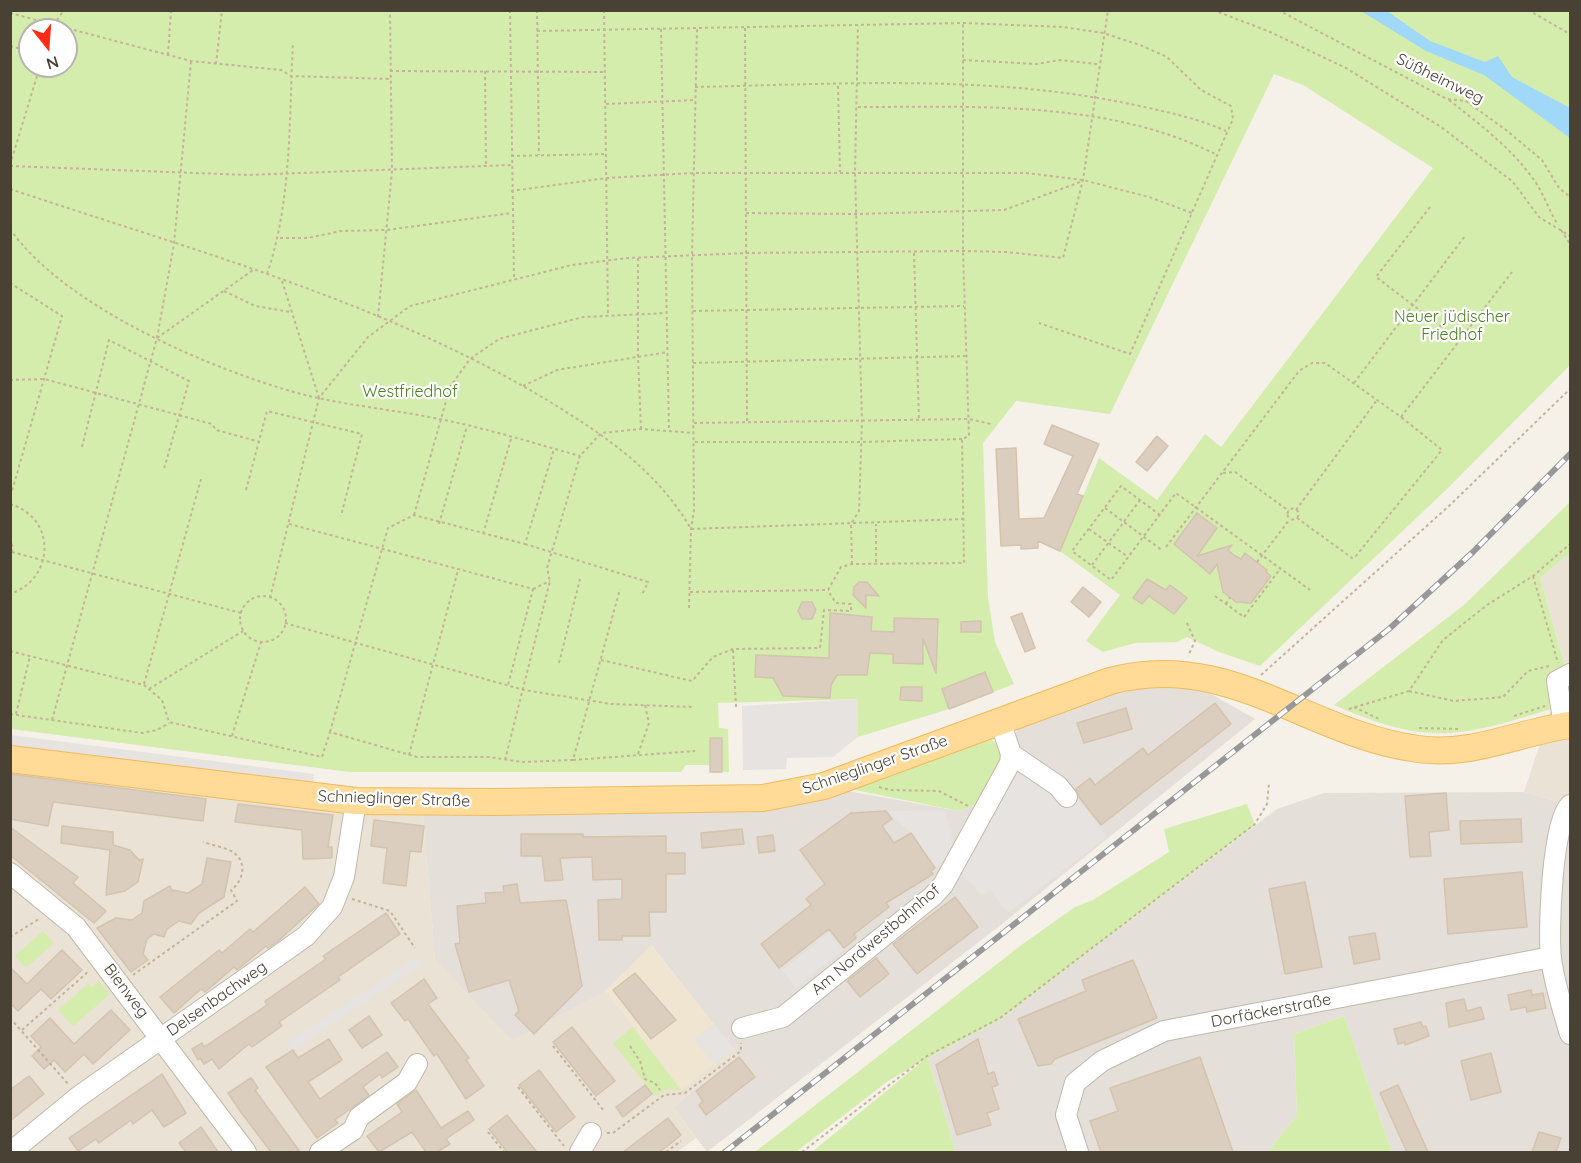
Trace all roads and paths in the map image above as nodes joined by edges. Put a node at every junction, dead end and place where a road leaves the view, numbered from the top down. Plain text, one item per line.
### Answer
1 (21, 10) edge
2 (171, 10) edge
3 (222, 10) edge
4 (390, 10) edge
5 (510, 10) edge
6 (537, 10) edge
7 (604, 10) edge
8 (1108, 10) edge
9 (1213, 10) edge
10 (1278, 10) edge
11 (1528, 10) edge
12 (10, 13) edge
13 (19, 15) junction
14 (29, 18) edge
15 (963, 23) junction
16 (858, 25) junction
17 (697, 28) junction
18 (745, 28) junction
19 (604, 29) junction
20 (661, 29) junction
21 (537, 31) junction
22 (78, 32) edge
23 (1103, 33) junction
24 (1570, 34) edge
25 (293, 42) dead end
26 (168, 55) junction
27 (963, 60) junction
28 (191, 61) junction
29 (216, 64) junction
30 (1098, 65) junction
31 (485, 70) junction
32 (390, 71) junction
33 (510, 71) junction
34 (537, 71) junction
35 (605, 72) junction
36 (291, 76) junction
37 (36, 78) edge
38 (390, 79) junction
39 (858, 84) junction
40 (962, 85) junction
41 (743, 86) junction
42 (838, 86) junction
43 (695, 87) junction
44 (1094, 96) junction
45 (1447, 99) junction
46 (695, 100) junction
47 (662, 101) junction
48 (606, 104) junction
49 (857, 107) junction
50 (962, 107) junction
51 (1090, 118) junction
52 (1227, 132) junction
53 (607, 154) junction
54 (539, 155) junction
55 (1217, 155) junction
56 (511, 156) junction
57 (511, 165) junction
58 (10, 166) edge
59 (486, 167) junction
60 (392, 171) junction
61 (180, 172) junction
62 (840, 172) junction
63 (855, 172) junction
64 (964, 172) junction
65 (693, 173) junction
66 (745, 173) junction
67 (286, 174) junction
68 (664, 174) junction
69 (607, 178) junction
70 (1083, 180) junction
71 (10, 189) edge
72 (511, 191) junction
73 (1570, 197) edge
74 (1430, 207) dead end
75 (964, 211) junction
76 (512, 213) junction
77 (746, 213) junction
78 (1192, 213) junction
79 (856, 214) junction
80 (1559, 228) junction
81 (10, 229) edge
82 (387, 230) junction
83 (1465, 236) dead end
84 (1570, 236) edge
85 (280, 238) junction
86 (174, 244) junction
87 (1570, 244) edge
88 (963, 251) junction
89 (914, 252) junction
90 (858, 253) junction
91 (746, 254) junction
92 (666, 256) junction
93 (692, 256) junction
94 (638, 258) junction
95 (608, 261) junction
96 (254, 270) junction
97 (1512, 272) dead end
98 (267, 274) junction
99 (514, 278) junction
100 (281, 279) junction
101 (10, 284) edge
102 (224, 291) junction
103 (1413, 305) junction
104 (965, 306) junction
105 (916, 307) junction
106 (858, 308) junction
107 (693, 311) junction
108 (746, 311) junction
109 (291, 312) junction
110 (667, 312) junction
111 (638, 314) junction
112 (608, 315) junction
113 (378, 317) junction
114 (388, 321) junction
115 (1040, 323) dead end
116 (157, 338) junction
117 (1459, 340) junction
118 (668, 352) junction
119 (967, 356) junction
120 (638, 357) junction
121 (916, 357) junction
122 (860, 358) junction
123 (470, 359) junction
124 (149, 360) junction
125 (746, 362) junction
126 (693, 363) junction
127 (44, 379) junction
128 (10, 380) edge
129 (1354, 383) junction
130 (524, 386) junction
131 (1570, 389) edge
132 (96, 393) junction
133 (319, 398) junction
134 (1377, 400) junction
135 (137, 404) junction
136 (179, 415) junction
137 (1401, 417) junction
138 (440, 419) junction
139 (969, 419) junction
140 (918, 421) junction
141 (862, 422) junction
142 (312, 423) junction
143 (694, 423) junction
144 (747, 423) junction
145 (991, 424) dead end
146 (467, 426) junction
147 (641, 429) junction
148 (669, 430) junction
149 (600, 433) junction
150 (694, 433) junction
151 (511, 438) junction
152 (962, 439) junction
153 (260, 442) junction
154 (694, 442) junction
155 (861, 442) junction
156 (82, 447) dead end
157 (554, 449) junction
158 (580, 456) junction
159 (164, 469) dead end
160 (1222, 473) junction
161 (201, 479) dead end
162 (246, 490) dead end
163 (10, 498) edge
164 (1140, 500) junction
165 (10, 504) edge
166 (1105, 507) junction
167 (1196, 508) junction
168 (1296, 510) junction
169 (1288, 511) junction
170 (414, 515) junction
171 (1160, 515) junction
172 (341, 516) dead end
173 (1297, 518) junction
174 (963, 519) junction
175 (1290, 519) junction
176 (1124, 522) junction
177 (288, 524) junction
178 (439, 524) junction
179 (851, 524) junction
180 (876, 524) junction
181 (691, 529) junction
182 (1089, 529) junction
183 (483, 534) junction
184 (1144, 537) junction
185 (10, 538) edge
186 (1108, 543) junction
187 (525, 544) junction
188 (1570, 544) edge
189 (1166, 547) dead end
190 (382, 549) junction
191 (1163, 551) dead end
192 (552, 552) junction
193 (11, 554) edge
194 (1261, 556) junction
195 (1128, 557) junction
196 (44, 561) junction
197 (876, 562) junction
198 (1257, 562) dead end
199 (852, 564) junction
200 (1092, 565) junction
201 (1280, 569) junction
202 (458, 570) junction
203 (91, 573) junction
204 (1533, 576) junction
205 (580, 579) dead end
206 (550, 581) junction
207 (532, 589) junction
208 (620, 589) dead end
209 (828, 590) junction
210 (1310, 591) dead end
211 (690, 592) junction
212 (10, 594) edge
213 (171, 594) junction
214 (642, 595) dead end
215 (1215, 596) dead end
216 (1230, 597) dead end
217 (270, 598) junction
218 (1226, 604) junction
219 (689, 608) dead end
220 (241, 612) junction
221 (285, 623) junction
222 (1186, 623) dead end
223 (243, 630) junction
224 (261, 642) junction
225 (355, 642) junction
226 (733, 649) junction
227 (10, 651) edge
228 (30, 656) junction
229 (601, 660) junction
230 (559, 663) dead end
231 (433, 664) junction
232 (67, 665) junction
233 (1564, 671) edge
234 (1180, 673) junction
235 (144, 685) junction
236 (508, 685) junction
237 (149, 689) junction
238 (1246, 689) junction
239 (524, 690) junction
240 (1409, 691) junction
241 (590, 700) junction
242 (645, 705) junction
243 (693, 707) dead end
244 (736, 707) dead end
245 (1354, 707) junction
246 (10, 714) edge
247 (16, 714) junction
248 (1320, 718) junction
249 (1508, 718) dead end
250 (1564, 718) edge
251 (52, 720) junction
252 (1379, 720) dead end
253 (1000, 721) junction
254 (170, 722) junction
255 (1412, 728) dead end
256 (1461, 729) dead end
257 (330, 732) junction
258 (232, 736) junction
259 (695, 751) dead end
260 (638, 754) junction
261 (1011, 754) junction
262 (409, 755) junction
263 (10, 759) edge
264 (505, 760) junction
265 (573, 760) junction
266 (846, 778) junction
267 (1269, 783) dead end
268 (1068, 797) dead end
269 (356, 801) junction
270 (1570, 805) edge
271 (982, 812) junction
272 (203, 842) dead end
273 (10, 873) edge
274 (337, 894) junction
275 (55, 909) junction
276 (10, 937) edge
277 (415, 948) dead end
278 (1551, 957) junction
279 (102, 959) junction
280 (121, 983) junction
281 (10, 1018) edge
282 (742, 1028) joint
283 (22, 1030) junction
284 (1570, 1034) edge
285 (161, 1038) junction
286 (553, 1046) dead end
287 (630, 1046) dead end
288 (417, 1064) dead end
289 (518, 1087) dead end
290 (660, 1090) dead end
291 (78, 1097) junction
292 (604, 1111) dead end
293 (488, 1132) dead end
294 (591, 1133) joint
295 (681, 1141) dead end
296 (11, 1152) edge
297 (246, 1152) edge
298 (320, 1152) edge
299 (504, 1152) edge
300 (570, 1152) edge
301 (580, 1152) edge
302 (666, 1152) edge
303 (802, 1152) edge
304 (1078, 1152) edge

1 - 13 path
2 - 26 path
3 - 29 path
4 - 32 path
5 - 33 path
6 - 21 path
7 - 19 path
8 - 23 path
9 - 80 path
10 - 45 path, Süßheimweg
11 - 24 path
12 - 13 path
13 - 14 path
15 - 16 path
15 - 23 path
15 - 27 path
16 - 18 path
16 - 39 path
17 - 18 path
17 - 20 path
17 - 43 path
18 - 41 path
19 - 20 path
19 - 21 path
19 - 35 path
20 - 47 path
21 - 34 path
22 - 26 path
23 - 30 path
23 - 52 path
25 - 36 path
26 - 28 path
27 - 30 path
27 - 40 path
28 - 29 path
28 - 61 path
29 - 36 path
30 - 44 path
31 - 32 path
31 - 33 path
31 - 59 path
32 - 38 path
33 - 34 path
33 - 56 path
34 - 35 path
34 - 54 path
35 - 48 path
36 - 38 path
36 - 67 path
37 - 58 path
38 - 60 path
39 - 40 path
39 - 42 path
39 - 49 path
40 - 44 path
40 - 50 path
41 - 42 path
41 - 43 path
41 - 66 path
42 - 62 path
43 - 46 path
44 - 51 path
44 - 52 path
45 - 73 path, Süßheimweg
45 - 80 path
46 - 47 path
46 - 65 path
47 - 48 path
47 - 68 path
48 - 53 path
49 - 50 path
49 - 63 path
50 - 51 path
50 - 64 path
51 - 55 path
51 - 70 path
52 - 55 path
53 - 54 path
53 - 69 path
54 - 56 path
55 - 78 path
56 - 57 path
57 - 59 path
57 - 72 path
58 - 61 path
59 - 60 path
60 - 67 path
60 - 82 path
61 - 67 path
61 - 86 path
62 - 63 path
62 - 66 path
63 - 64 path
63 - 79 path
64 - 70 path
64 - 75 path
65 - 66 path
65 - 68 path
65 - 93 path
66 - 77 path
67 - 85 path
68 - 69 path
68 - 92 path
69 - 72 path
69 - 95 path
70 - 75 path
70 - 78 path
70 - 88 path
71 - 86 path
72 - 76 path
74 - 103 path
75 - 79 path
75 - 88 path
76 - 82 path
76 - 99 path
77 - 79 path
77 - 91 path
78 - 115 path
79 - 90 path
80 - 84 path
80 - 87 path
81 - 116 path
82 - 85 path
82 - 113 path
83 - 103 path
85 - 98 path
86 - 96 path
86 - 116 path
88 - 89 path
88 - 104 path
89 - 90 path
89 - 105 path
90 - 91 path
90 - 106 path
91 - 93 path
91 - 108 path
92 - 93 path
92 - 94 path
92 - 110 path
93 - 107 path
94 - 95 path
94 - 111 path
95 - 99 path
95 - 112 path
96 - 98 path
96 - 102 path
97 - 117 path
98 - 100 path
99 - 114 path
100 - 109 path
100 - 113 path
101 - 127 path
102 - 109 path
102 - 116 path
103 - 117 path
103 - 129 path
104 - 105 path
104 - 119 path
105 - 106 path
105 - 121 path
106 - 108 path
106 - 122 path
107 - 108 path
107 - 126 path
108 - 125 path
109 - 133 path
110 - 111 path
110 - 118 path
111 - 112 path
111 - 120 path
112 - 123 path
113 - 114 path
114 - 123 path
114 - 133 path
116 - 124 path
116 - 133 path
117 - 137 path
118 - 120 path
118 - 148 path
119 - 121 path
119 - 139 path
120 - 130 path
120 - 147 path
121 - 122 path
121 - 140 path
122 - 125 path
122 - 141 path
123 - 130 path
123 - 138 path
124 - 132 path
124 - 135 path
124 - 136 path
125 - 126 path
125 - 144 path
126 - 143 path
127 - 128 path
127 - 132 path
127 - 163 path
129 - 134 path
129 - 160 path
130 - 149 path
131 - 238 path
132 - 135 path
132 - 156 path
133 - 138 path
133 - 142 path
134 - 137 path
134 - 168 path
135 - 136 path
135 - 203 path
136 - 153 path
136 - 159 path
137 - 173 path
138 - 146 path
138 - 170 path
139 - 140 path
139 - 145 path
139 - 152 path
140 - 141 path
141 - 144 path
141 - 155 path
142 - 153 path
142 - 172 path
142 - 177 path
143 - 144 path
143 - 150 path
146 - 151 path
146 - 178 path
147 - 148 path
147 - 149 path
148 - 150 path
149 - 158 path
149 - 181 path
150 - 154 path
151 - 157 path
151 - 183 path
152 - 155 path
152 - 174 path
153 - 162 path
154 - 155 path
154 - 181 path
155 - 179 path
157 - 158 path
157 - 187 path
158 - 192 path
160 - 167 path
160 - 169 path
161 - 213 path
164 - 166 path
164 - 171 path
164 - 176 path
165 - 196 path
166 - 176 path
166 - 182 path
167 - 171 path
167 - 189 path
167 - 194 path
168 - 169 path
168 - 173 path
169 - 175 path
170 - 178 path
170 - 190 path
171 - 184 path
173 - 175 path
174 - 180 path
174 - 197 path
175 - 194 path
176 - 184 path
176 - 186 path
177 - 190 path
177 - 217 path
178 - 183 path
179 - 180 path
179 - 181 path
179 - 199 path
180 - 197 path
181 - 211 path
182 - 186 path
182 - 200 path
183 - 187 path
184 - 191 path
184 - 195 path
185 - 193 path
186 - 195 path
186 - 200 path
187 - 192 path
188 - 204 path
190 - 202 path
190 - 225 path
192 - 206 path
192 - 214 path
193 - 196 path
194 - 198 path
194 - 201 path
195 - 200 path
196 - 203 path
196 - 212 path
197 - 199 path
199 - 209 path
201 - 210 path
201 - 218 path
202 - 207 path
202 - 231 path
203 - 213 path
203 - 232 path
204 - 233 path
204 - 240 path
205 - 230 path
206 - 207 path
206 - 239 path
207 - 236 path
208 - 229 path
209 - 211 path
209 - 226 path
211 - 219 path
213 - 220 path
213 - 235 path
215 - 218 path
216 - 218 path
217 - 220 path
217 - 221 path
220 - 223 path
221 - 224 path
221 - 225 path
222 - 234 path
223 - 224 path
223 - 237 path
224 - 258 path
225 - 231 path
225 - 257 path
226 - 229 path
226 - 244 path
227 - 228 path
228 - 232 path
228 - 247 path
229 - 241 path
231 - 236 path
231 - 262 path
232 - 235 path
232 - 251 path
233 - 240 path
233 - 250 street
234 - 238 main road, Schnieglinger Straße
234 - 253 main road, Schnieglinger Straße
235 - 237 path
236 - 239 path
237 - 254 path
238 - 248 main road, Schnieglinger Straße
239 - 241 path
239 - 264 path
240 - 245 path
241 - 242 path
241 - 265 path
242 - 243 path
242 - 260 path
245 - 248 path
245 - 252 path
246 - 247 path
247 - 251 path
248 - 250 main road, Schnieglinger Straße
249 - 250 path
251 - 254 path
253 - 261 street
253 - 266 main road, Schnieglinger Straße
254 - 258 path
255 - 256 path
257 - 258 path
257 - 262 path
259 - 260 path
260 - 265 path
261 - 268 street
261 - 271 street, Am Nordwestbahnhof
262 - 264 path
263 - 269 main road, Schnieglinger Straße
264 - 265 path
266 - 269 main road, Schnieglinger Straße
266 - 271 path
267 - 303 path
269 - 274 street, Delsenbachweg
270 - 278 street
271 - 282 street, Am Nordwestbahnhof
272 - 280 path
273 - 275 street, Bienweg
274 - 277 path
274 - 285 street, Delsenbachweg
275 - 276 path
275 - 279 street, Bienweg
278 - 284 street
278 - 304 street, Dorfäckerstraße
279 - 280 street, Bienweg
279 - 283 path
280 - 285 street, Bienweg
281 - 283 path
282 - 294 path
283 - 291 path
285 - 291 street, Delsenbachweg
285 - 297 street, Bienweg
286 - 292 path
287 - 290 path
288 - 298 street
289 - 300 path
291 - 296 street, Delsenbachweg
293 - 299 path
294 - 301 street
295 - 302 path

